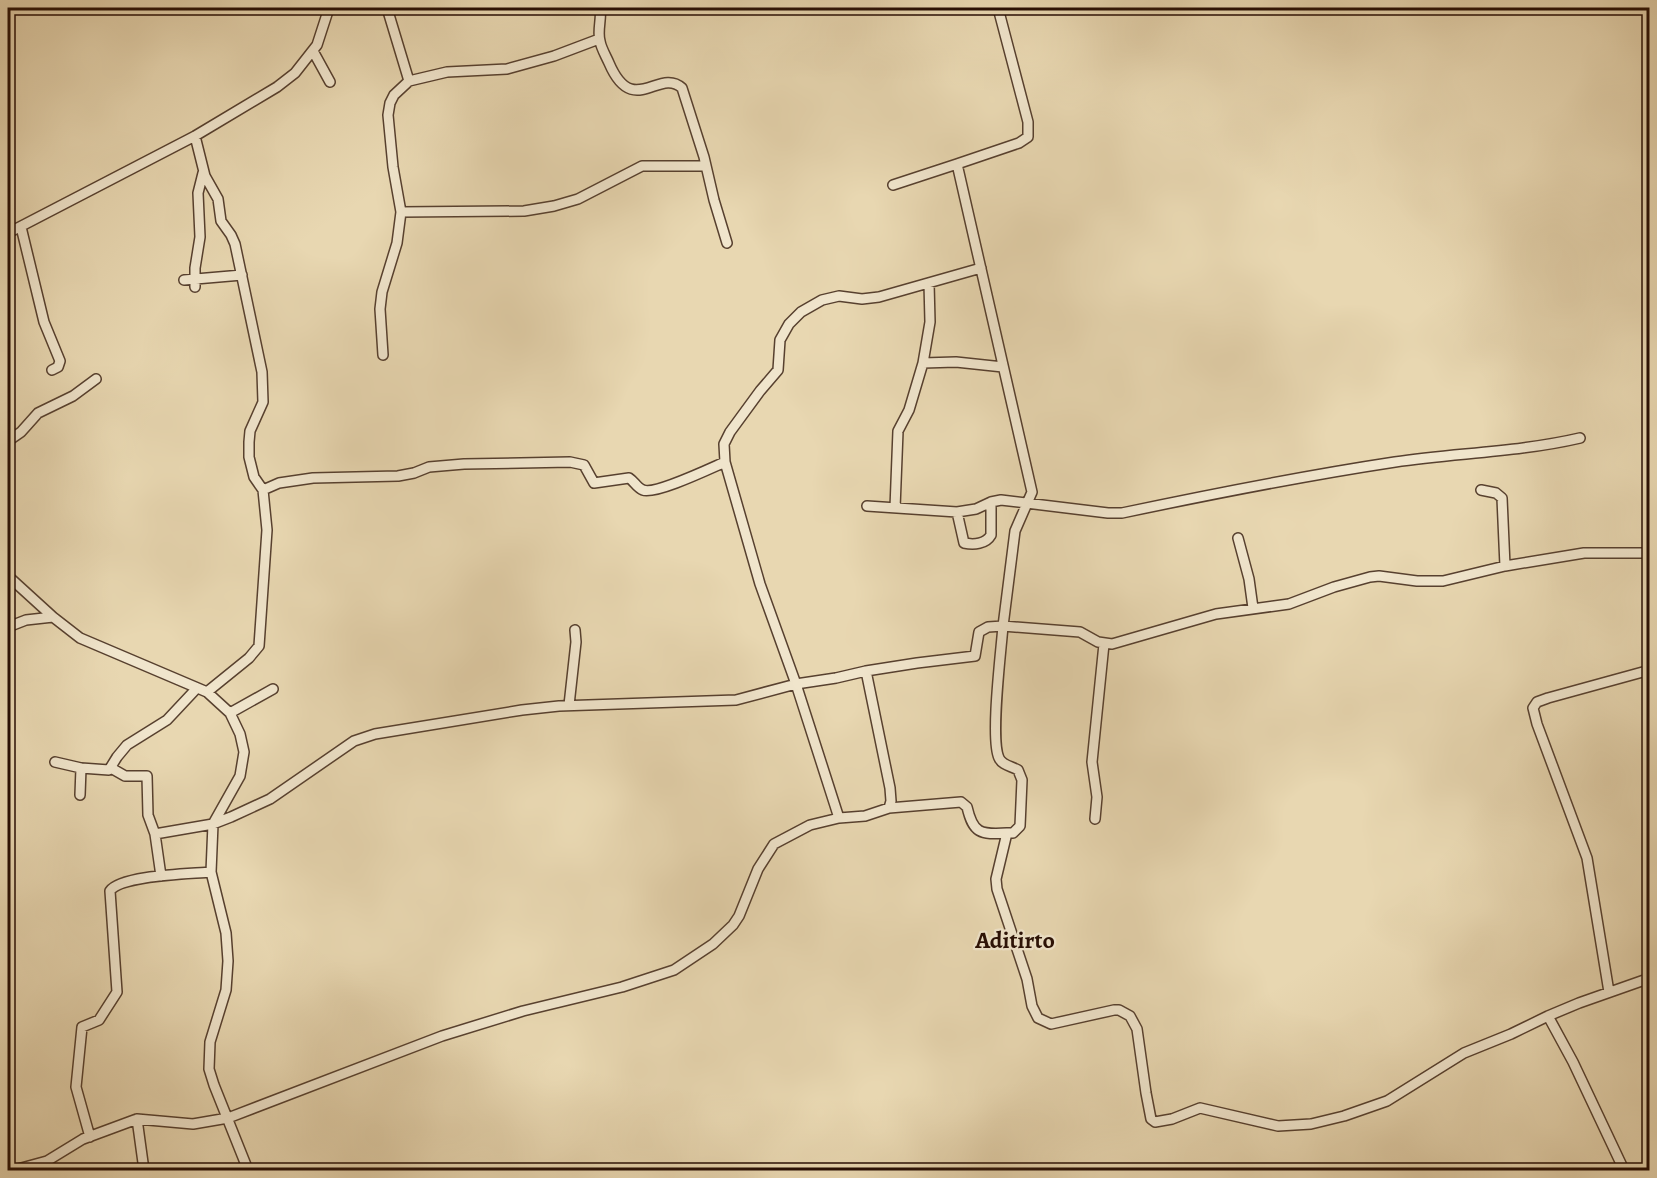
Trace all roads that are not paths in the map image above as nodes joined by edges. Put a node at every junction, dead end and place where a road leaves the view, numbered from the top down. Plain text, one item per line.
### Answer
1 (329, 8) edge
2 (387, 8) edge
3 (600, 8) edge
4 (998, 8) edge
5 (599, 39) junction
6 (313, 51) junction
7 (409, 81) junction
8 (330, 82) dead end
9 (195, 136) junction
10 (957, 164) junction
11 (706, 166) junction
12 (203, 171) junction
13 (893, 185) dead end
14 (401, 212) junction
15 (21, 227) junction
16 (8, 233) edge
17 (727, 243) dead end
18 (981, 268) junction
19 (242, 275) junction
20 (929, 283) junction
21 (383, 355) dead end
22 (923, 363) junction
23 (1003, 367) junction
24 (52, 370) dead end
25 (96, 378) dead end
26 (1580, 438) dead end
27 (8, 441) edge
28 (725, 462) junction
29 (263, 490) junction
30 (1481, 490) dead end
31 (991, 502) junction
32 (1028, 502) junction
33 (867, 506) dead end
34 (896, 508) junction
35 (957, 512) junction
36 (1238, 538) dead end
37 (1650, 553) edge
38 (1505, 566) junction
39 (8, 576) edge
40 (1253, 608) junction
41 (53, 616) junction
42 (1003, 626) junction
43 (8, 627) edge
44 (575, 630) dead end
45 (1104, 644) junction
46 (1650, 670) edge
47 (866, 672) junction
48 (796, 684) junction
49 (197, 688) junction
50 (273, 689) dead end
51 (207, 692) junction
52 (569, 705) junction
53 (230, 713) junction
54 (55, 762) dead end
55 (81, 768) junction
56 (111, 768) junction
57 (80, 795) dead end
58 (888, 808) junction
59 (839, 818) junction
60 (1095, 819) dead end
61 (213, 824) junction
62 (1007, 833) junction
63 (155, 834) junction
64 (211, 872) junction
65 (161, 876) junction
66 (1650, 978) edge
67 (1610, 992) junction
68 (1548, 1016) junction
69 (228, 1118) junction
70 (136, 1119) junction
71 (90, 1137) junction
72 (48, 1166) edge
73 (14, 1170) edge
74 (144, 1170) edge
75 (248, 1170) edge
76 (1624, 1170) edge

1 - 6 street
2 - 7 street
3 - 5 street
4 - 10 street
5 - 7 street
5 - 11 street
6 - 8 street
6 - 9 street
7 - 14 street
9 - 12 street
9 - 15 street
10 - 13 street
10 - 18 street
11 - 14 street
11 - 17 street
12 - 19 street
12 - 19 street
14 - 21 street
15 - 16 street
15 - 24 street
18 - 20 street
18 - 23 street
19 - 29 street
20 - 22 street
20 - 28 street
22 - 23 street
22 - 34 street
23 - 32 street
25 - 27 street
26 - 32 street
28 - 29 street
28 - 48 street
29 - 51 street
30 - 38 street
31 - 32 street
31 - 35 street
31 - 35 street
32 - 42 street
33 - 34 street
34 - 35 street
36 - 40 street
37 - 38 street
38 - 40 street
39 - 41 street
40 - 45 street
41 - 43 street
41 - 49 street
42 - 45 street
42 - 47 street
42 - 62 street
44 - 52 street
45 - 60 street
46 - 67 street
47 - 48 street
47 - 58 street
48 - 52 street
48 - 59 street
49 - 51 street
49 - 56 street
50 - 53 street
51 - 53 street
52 - 61 street
53 - 61 street
54 - 55 street
55 - 56 street
55 - 57 street
56 - 63 street
58 - 59 street
58 - 62 street
59 - 69 street
61 - 63 street
61 - 64 street
62 - 68 street
63 - 65 street
64 - 65 street
64 - 69 street
65 - 71 street
66 - 67 street
67 - 68 street
68 - 76 street
69 - 70 street
69 - 75 street
70 - 71 street
70 - 74 street
71 - 72 street
72 - 73 street

